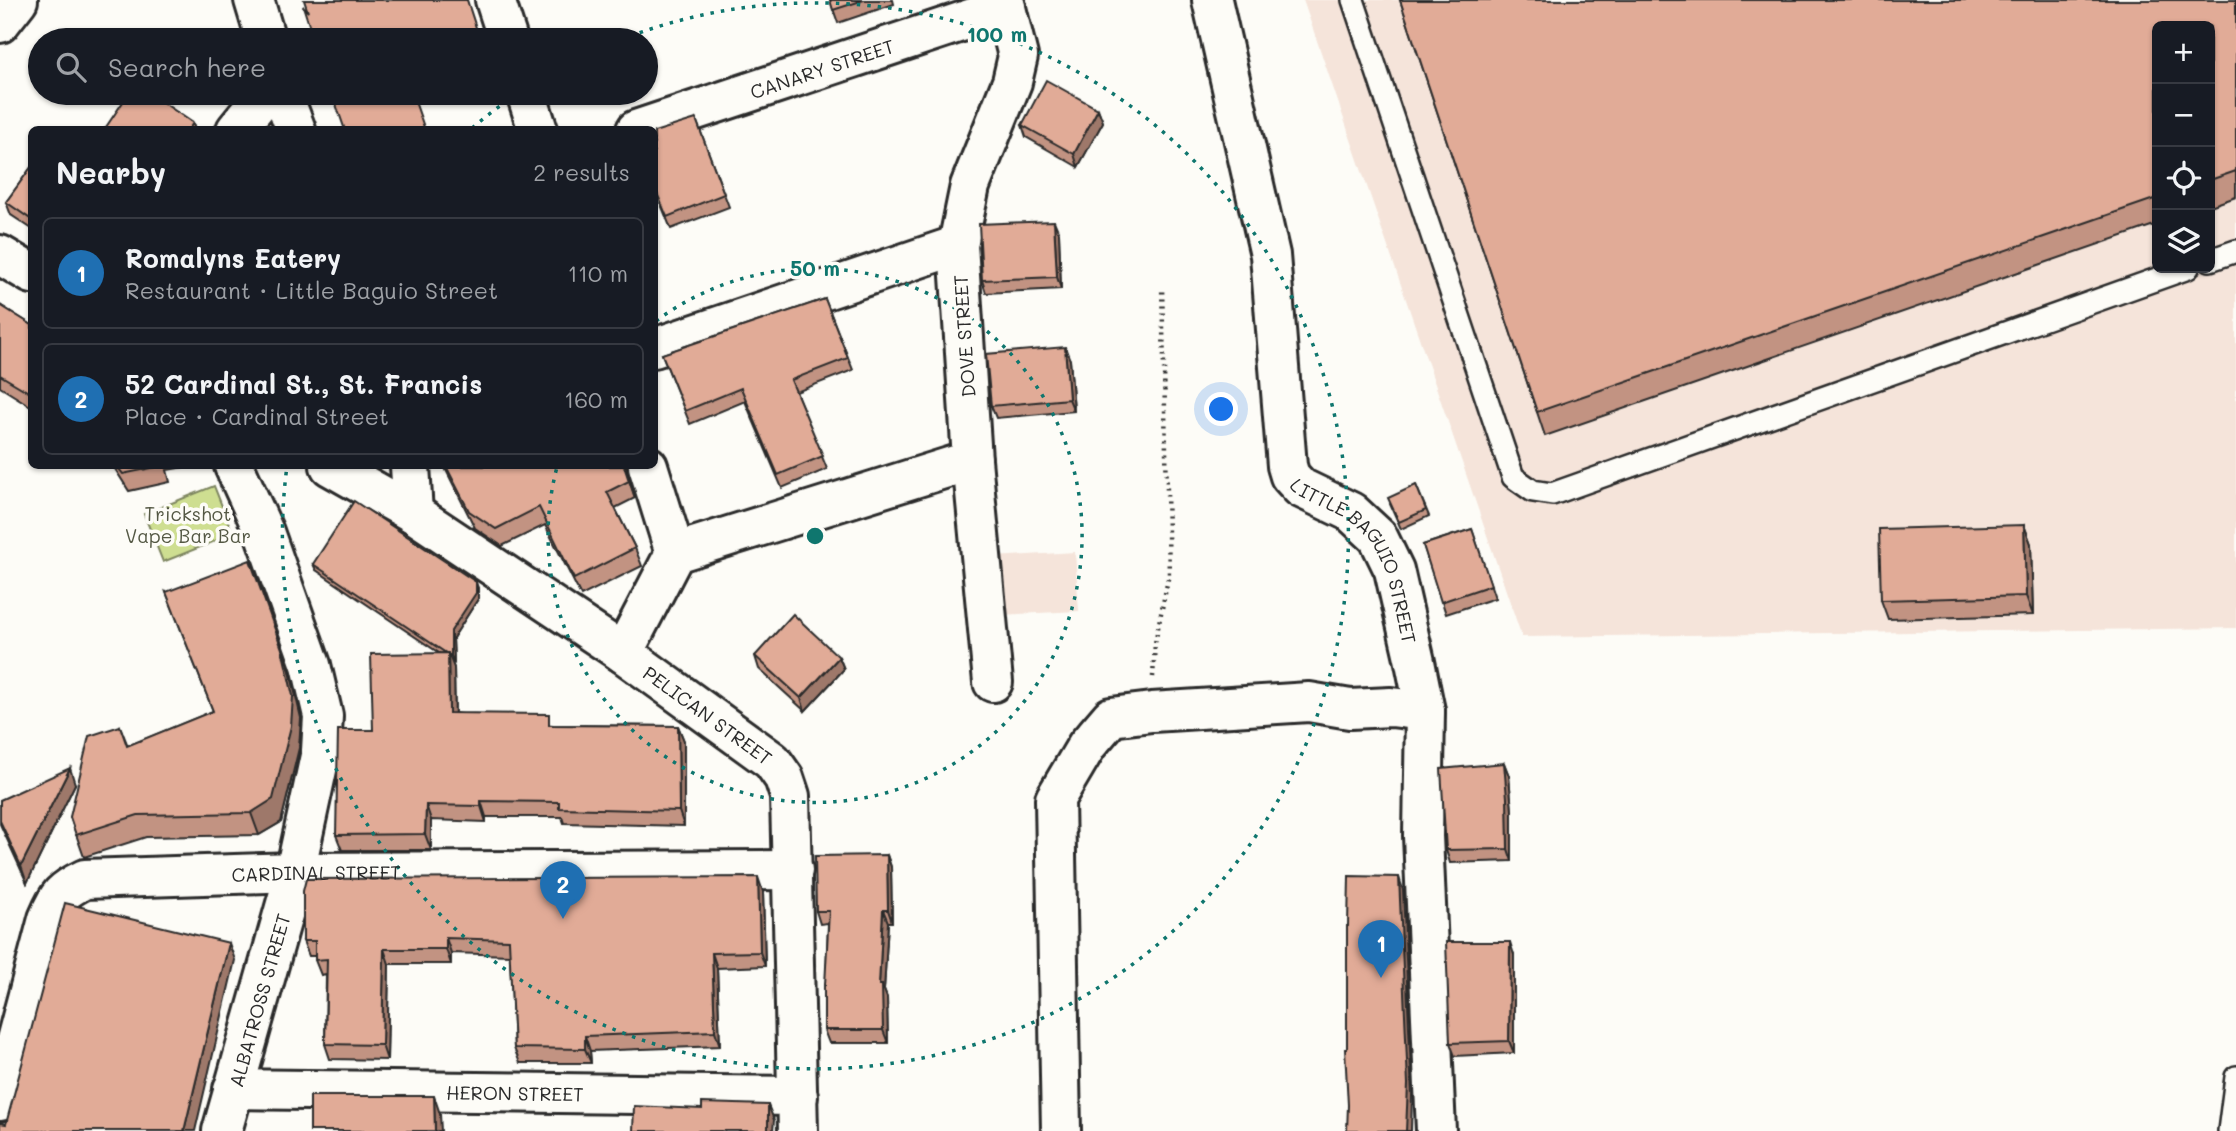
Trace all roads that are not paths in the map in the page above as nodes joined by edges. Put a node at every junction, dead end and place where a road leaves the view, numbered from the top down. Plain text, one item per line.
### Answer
1 (18, 0) edge
2 (254, 0) edge
3 (495, 0) edge
4 (1212, 0) edge
5 (1353, 0) edge
6 (1005, 3) edge
7 (0, 23) edge
8 (262, 28) edge
9 (504, 28) edge
10 (256, 105) edge
11 (287, 105) edge
12 (530, 105) edge
13 (239, 126) edge
14 (294, 126) edge
15 (537, 126) edge
16 (648, 126) edge
17 (958, 245) junction
18 (2236, 251) edge
19 (0, 255) edge
20 (2215, 258) edge
21 (28, 272) edge
22 (2174, 273) edge
23 (658, 347) edge
24 (972, 460) junction
25 (235, 469) edge
26 (335, 469) edge
27 (410, 469) edge
28 (649, 469) edge
29 (413, 513) junction
30 (675, 553) junction
31 (622, 653) junction
32 (993, 682) dead end
33 (1425, 710) junction
34 (793, 870) junction
35 (295, 873) junction
36 (2236, 1077) edge
37 (233, 1089) junction
38 (0, 1101) edge
39 (798, 1114) edge
40 (222, 1131) edge
41 (1061, 1131) edge
42 (1436, 1131) edge
43 (2229, 1131) edge

1 - 7 street
2 - 8 street
3 - 9 street
4 - 33 street, LITTLE BAGUIO STREET
5 - 22 lane
6 - 16 street, CANARY STREET
6 - 17 street, DOVE STREET
10 - 13 street
11 - 14 street
12 - 15 street
17 - 23 street
17 - 24 street, DOVE STREET
18 - 20 lane
19 - 21 street
24 - 30 street
24 - 32 street, DOVE STREET
25 - 35 street, ALBATROSS STREET
26 - 29 street, PELICAN STREET
27 - 29 street
28 - 30 street
29 - 31 street, PELICAN STREET
30 - 31 street
31 - 34 street, PELICAN STREET
33 - 41 street
33 - 42 street, LITTLE BAGUIO STREET
34 - 35 street, CARDINAL STREET
34 - 39 street, PELICAN STREET
35 - 37 street, ALBATROSS STREET
35 - 38 street, CARDINAL STREET
36 - 43 lane
37 - 39 street, HERON STREET
37 - 40 street, ALBATROSS STREET

